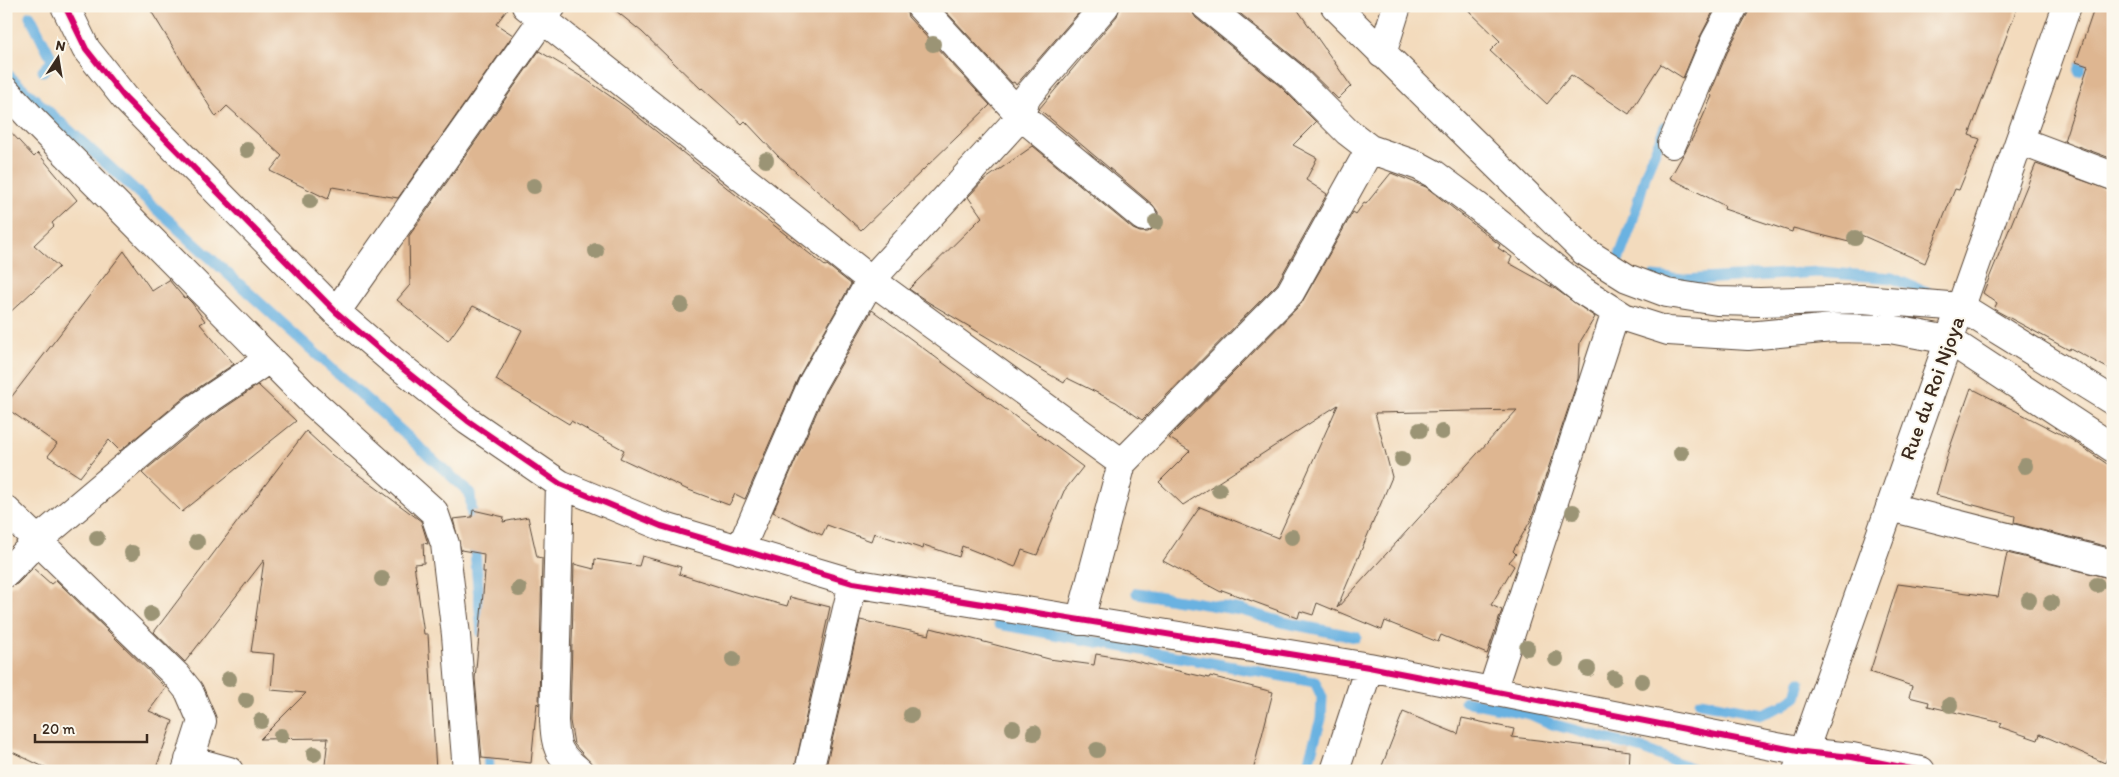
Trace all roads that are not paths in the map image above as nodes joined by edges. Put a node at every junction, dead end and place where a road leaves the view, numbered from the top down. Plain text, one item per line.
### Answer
1 (65, 6) edge
2 (920, 6) edge
3 (1105, 6) edge
4 (1206, 6) edge
5 (1335, 6) edge
6 (1397, 6) edge
7 (1734, 6) edge
8 (2067, 6) edge
9 (540, 10) edge
10 (1382, 54) junction
11 (6, 91) edge
12 (1021, 116) junction
13 (2020, 140) junction
14 (1672, 144) dead end
15 (1370, 149) junction
16 (2113, 176) edge
17 (1143, 217) dead end
18 (871, 280) junction
19 (1961, 307) junction
20 (336, 312) junction
21 (1616, 312) junction
22 (1949, 340) junction
23 (269, 359) junction
24 (2113, 401) edge
25 (2113, 448) edge
26 (1122, 463) junction
27 (560, 484) junction
28 (1890, 507) junction
29 (6, 510) edge
30 (37, 541) junction
31 (740, 550) junction
32 (2113, 564) edge
33 (6, 573) edge
34 (853, 582) junction
35 (1080, 621) junction
36 (1369, 667) junction
37 (1492, 691) junction
38 (1800, 761) edge
39 (188, 765) edge
40 (229, 771) edge
41 (467, 771) edge
42 (579, 771) edge
43 (809, 771) edge
44 (1335, 771) edge
45 (1921, 771) edge

1 - 20 street
2 - 12 street
3 - 12 street
4 - 15 street
5 - 10 street
6 - 10 street
7 - 14 street
8 - 13 street, Rue du Roi Njoya
9 - 18 street
9 - 20 street
10 - 19 street
11 - 23 street
12 - 17 street
12 - 18 street
13 - 16 street
13 - 19 street, Rue du Roi Njoya
15 - 21 street
15 - 26 street
18 - 26 street
18 - 31 street
19 - 22 street, Rue du Roi Njoya
19 - 24 street
20 - 27 street
21 - 22 street
21 - 37 street
22 - 25 street
22 - 28 street, Rue du Roi Njoya
23 - 30 street
23 - 41 street
26 - 35 street
27 - 31 street
27 - 42 street
28 - 32 street
28 - 38 street, Rue du Roi Njoya
29 - 30 street
30 - 33 street
30 - 39 street
31 - 34 street
34 - 35 street
34 - 43 street
35 - 36 street
36 - 37 street
36 - 44 street
37 - 38 street
38 - 45 street
39 - 40 street

